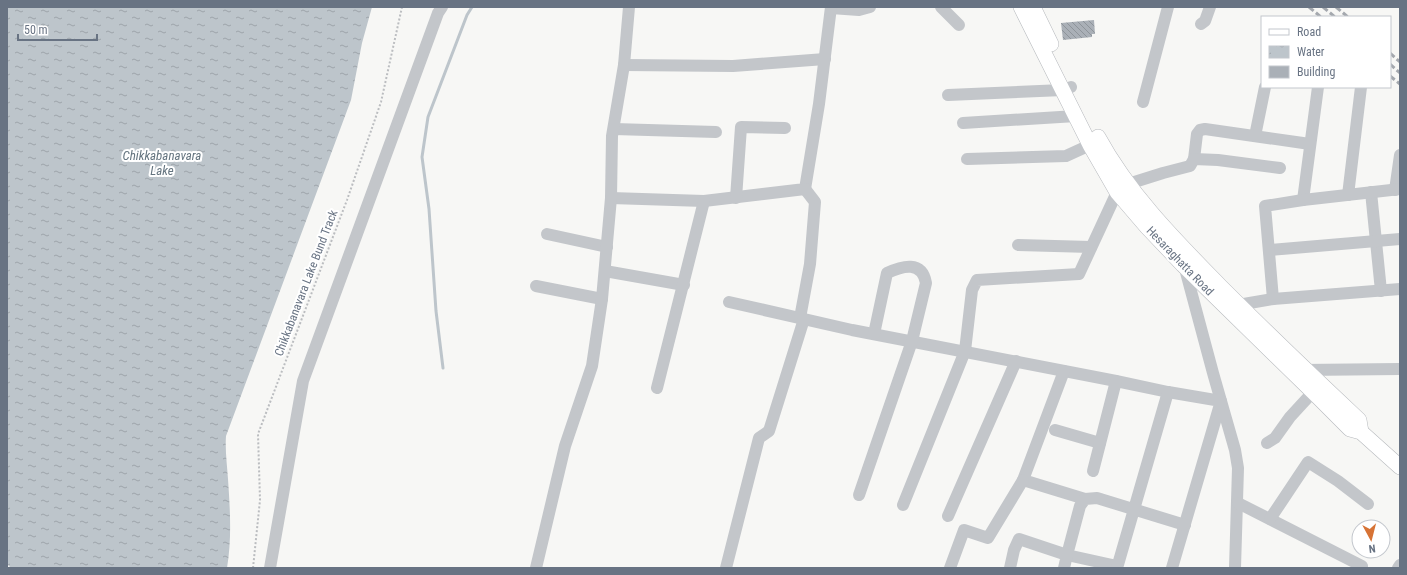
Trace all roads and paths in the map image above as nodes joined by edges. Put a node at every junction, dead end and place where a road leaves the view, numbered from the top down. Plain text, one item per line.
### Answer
1 (402, 7) edge
2 (442, 7) edge
3 (629, 7) edge
4 (831, 7) edge
5 (870, 7) edge
6 (941, 7) edge
7 (1021, 7) edge
8 (1033, 7) edge
9 (1168, 7) edge
10 (1210, 7) edge
11 (1201, 24) dead end
12 (959, 25) dead end
13 (825, 59) junction
14 (624, 65) junction
15 (1067, 88) junction
16 (1265, 88) edge
17 (1318, 88) edge
18 (1361, 88) edge
19 (948, 95) dead end
20 (1143, 102) dead end
21 (1076, 116) junction
22 (963, 124) dead end
23 (786, 128) dead end
24 (614, 129) junction
25 (716, 132) dead end
26 (1255, 136) junction
27 (1310, 144) junction
28 (1090, 145) junction
29 (1400, 155) edge
30 (1194, 159) junction
31 (967, 160) dead end
32 (1280, 168) dead end
33 (1123, 188) junction
34 (805, 189) junction
35 (1398, 190) edge
36 (1371, 192) junction
37 (1348, 195) junction
38 (611, 198) junction
39 (736, 198) junction
40 (1303, 200) junction
41 (704, 201) junction
42 (547, 234) dead end
43 (1400, 239) edge
44 (1376, 241) junction
45 (1018, 244) dead end
46 (607, 247) junction
47 (1091, 248) junction
48 (1269, 250) junction
49 (1187, 261) junction
50 (605, 271) junction
51 (684, 285) junction
52 (536, 286) dead end
53 (1400, 289) edge
54 (1381, 291) junction
55 (602, 299) junction
56 (1274, 299) junction
57 (729, 302) dead end
58 (1232, 306) junction
59 (802, 318) junction
60 (874, 334) junction
61 (912, 341) junction
62 (964, 351) junction
63 (1016, 361) junction
64 (1400, 369) edge
65 (1290, 370) junction
66 (1306, 370) junction
67 (1064, 371) junction
68 (1116, 381) junction
69 (657, 388) dead end
70 (1168, 392) junction
71 (1312, 392) junction
72 (1221, 401) junction
73 (1055, 430) dead end
74 (1361, 432) junction
75 (1100, 443) junction
76 (1267, 443) dead end
77 (1400, 467) edge
78 (1092, 471) dead end
79 (1023, 480) junction
80 (859, 496) dead end
81 (1085, 498) junction
82 (1238, 503) junction
83 (1368, 504) dead end
84 (903, 505) dead end
85 (1134, 509) junction
86 (948, 516) dead end
87 (1270, 519) junction
88 (1185, 525) junction
89 (1067, 555) junction
90 (1400, 565) edge
91 (1362, 566) dead end
92 (1117, 567) edge
93 (253, 568) edge
94 (270, 568) edge
95 (536, 568) edge
96 (726, 568) edge
97 (950, 568) edge
98 (1010, 568) edge
99 (1064, 568) edge
100 (1172, 568) edge
101 (1235, 568) edge
102 (1398, 568) edge

1 - 93 path, Chikkabanavara Lake Bund Track
2 - 94 street
3 - 14 street
4 - 5 street
4 - 13 street
6 - 12 street
7 - 15 main road
8 - 15 main road
9 - 20 street
10 - 11 street
13 - 14 street
13 - 34 street
14 - 24 street
15 - 19 street
15 - 21 main road
15 - 33 main road
16 - 26 street
17 - 27 street
18 - 37 street
21 - 22 street
21 - 28 main road
23 - 39 street
24 - 25 street
24 - 38 street
26 - 27 street
26 - 30 street
27 - 40 street
28 - 31 street
28 - 33 main road
29 - 35 street
30 - 32 street
30 - 33 street
33 - 47 street
33 - 49 main road
34 - 39 street
34 - 59 street
35 - 36 street
36 - 37 street
36 - 44 street
37 - 40 street
38 - 41 street
38 - 46 street
39 - 41 street
40 - 48 street
41 - 51 street
42 - 46 street
43 - 44 street
44 - 48 street
44 - 54 street
45 - 47 street
46 - 50 street
47 - 62 street
48 - 56 street
49 - 58 main road
49 - 72 street
50 - 51 street
50 - 55 street
51 - 69 street
52 - 55 street
53 - 54 street
54 - 56 street
55 - 95 street
56 - 58 street
57 - 59 street
58 - 65 main road
58 - 66 main road
59 - 60 street
59 - 96 street
60 - 61 street
60 - 61 street
61 - 62 street
61 - 80 street
62 - 63 street
62 - 84 street
63 - 67 street
63 - 86 street
64 - 66 street
65 - 66 street
65 - 71 main road
66 - 74 main road
67 - 68 street
67 - 79 street
68 - 70 street
68 - 75 street
70 - 72 street
70 - 85 street
71 - 74 main road
71 - 76 street
72 - 82 street
72 - 88 street
73 - 75 street
74 - 77 main road
75 - 78 street
79 - 81 street
79 - 97 street
81 - 85 street
81 - 89 street
82 - 87 street
82 - 101 street
83 - 87 street
85 - 88 street
85 - 92 street
87 - 91 street
88 - 100 street
89 - 92 street
89 - 98 street
89 - 99 street
90 - 102 street

